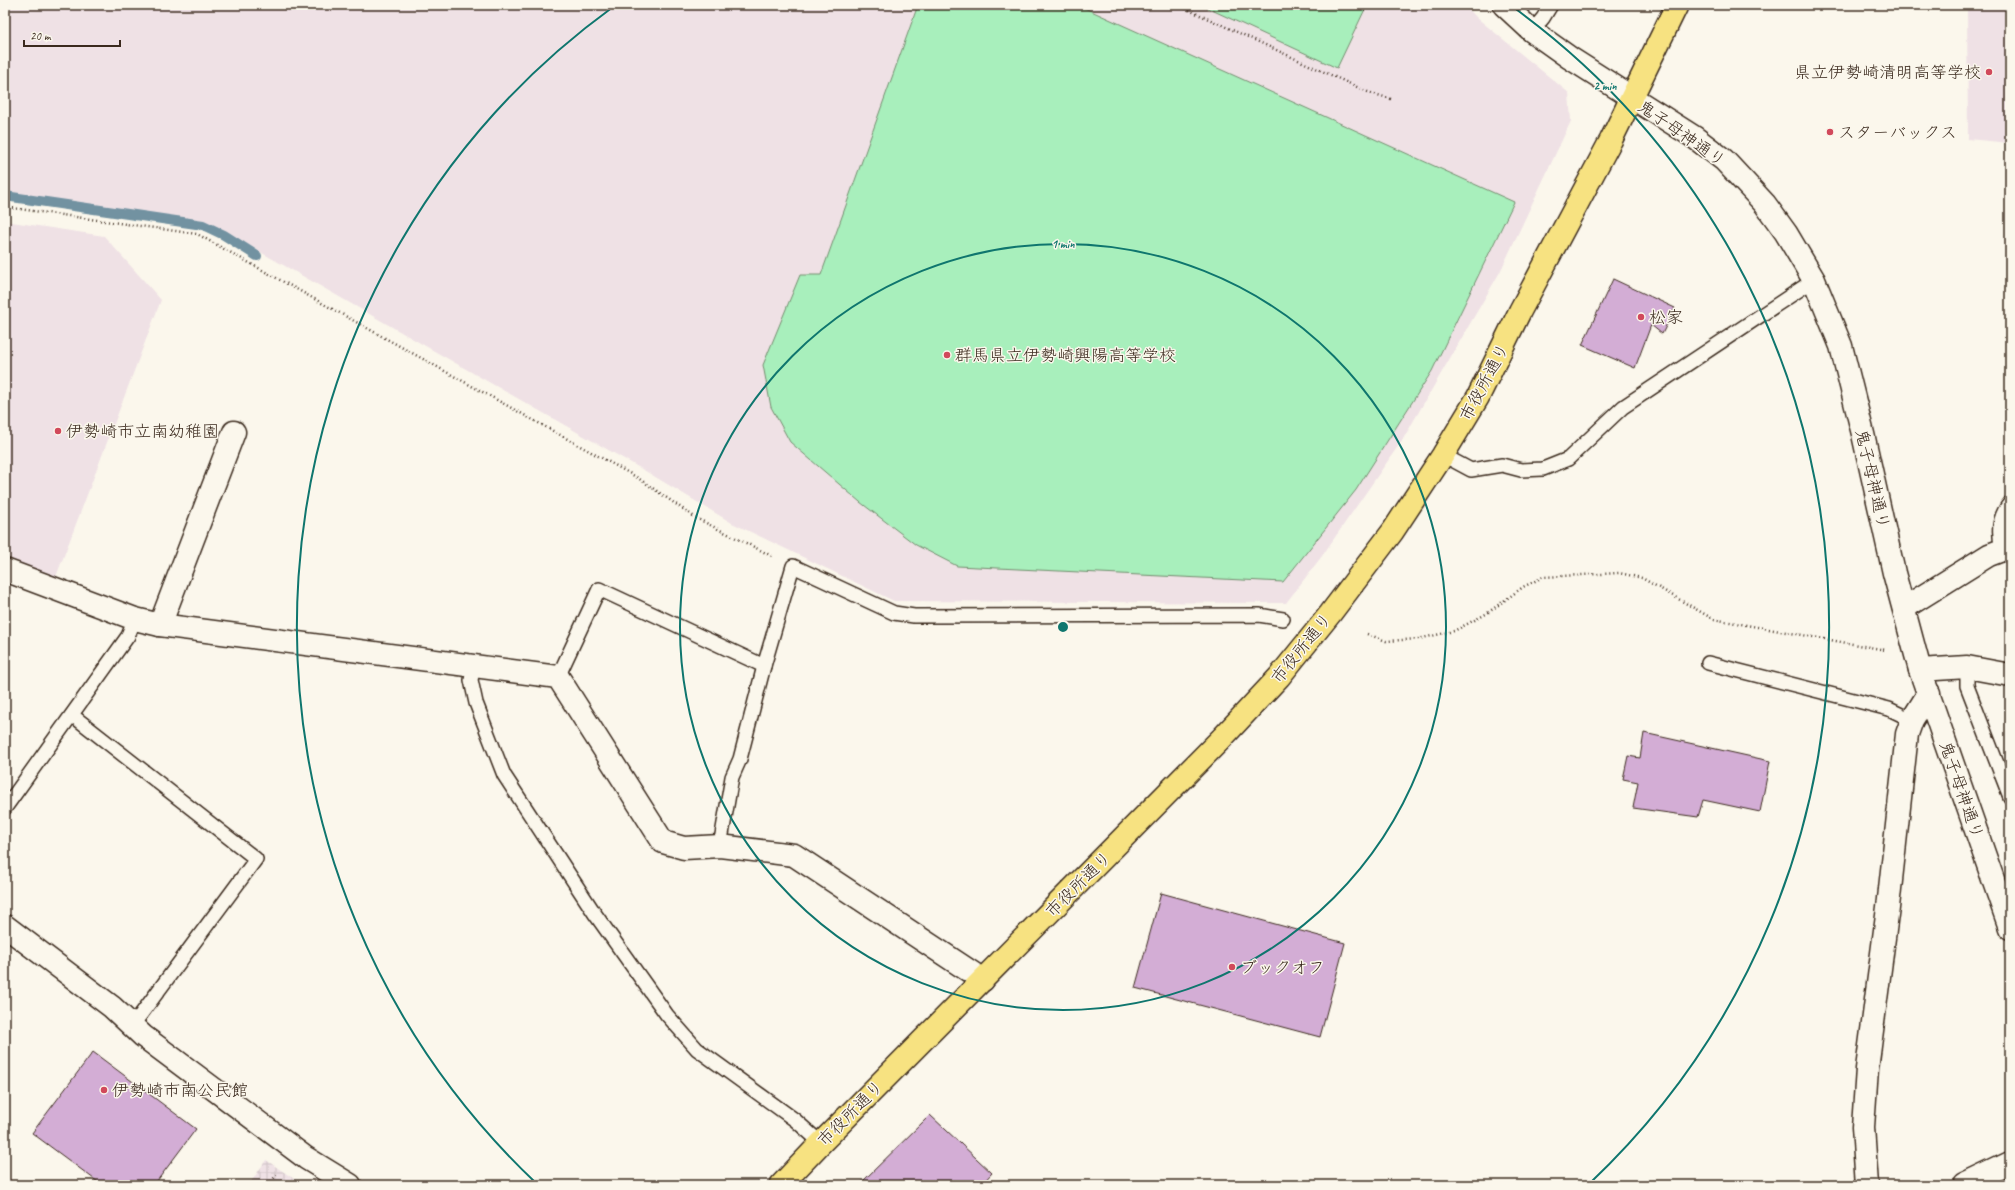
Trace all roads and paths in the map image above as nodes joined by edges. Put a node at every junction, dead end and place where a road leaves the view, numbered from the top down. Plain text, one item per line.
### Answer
1 (1178, 5) edge
2 (1504, 5) edge
3 (1551, 5) edge
4 (1677, 5) edge
5 (1532, 31) junction
6 (1632, 98) junction
7 (1391, 99) dead end
8 (5, 207) edge
9 (1814, 280) junction
10 (234, 432) dead end
11 (1443, 455) junction
12 (2010, 503) edge
13 (2006, 548) edge
14 (793, 566) junction
15 (5, 570) edge
16 (1904, 608) junction
17 (135, 619) junction
18 (1284, 619) dead end
19 (160, 625) junction
20 (1367, 634) dead end
21 (1891, 651) dead end
22 (1708, 664) dead end
23 (474, 666) junction
24 (764, 666) junction
25 (1966, 667) junction
26 (1920, 670) junction
27 (2010, 675) edge
28 (558, 676) junction
29 (1929, 693) junction
30 (72, 715) junction
31 (1912, 720) junction
32 (2010, 797) edge
33 (5, 808) edge
34 (720, 846) junction
35 (5, 926) edge
36 (2010, 928) edge
37 (983, 980) junction
38 (133, 1025) junction
39 (821, 1143) junction
40 (2010, 1163) edge
41 (283, 1178) dead end
42 (270, 1185) edge
43 (350, 1185) edge
44 (781, 1185) edge
45 (1867, 1185) edge
46 (1964, 1185) edge

1 - 7 path
2 - 5 street, 鬼子母神通り
3 - 5 lane
4 - 6 main road, 市役所通り
5 - 6 street, 鬼子母神通り
6 - 9 street, 鬼子母神通り
6 - 11 main road, 市役所通り
8 - 14 path
9 - 11 lane
9 - 16 street, 鬼子母神通り
10 - 19 street
11 - 37 main road, 市役所通り
12 - 13 lane
13 - 16 street
14 - 18 lane
14 - 24 lane
15 - 17 street
16 - 26 street, 鬼子母神通り
17 - 19 street
17 - 30 lane
19 - 23 street
20 - 21 path
22 - 31 lane
23 - 28 street
23 - 39 lane
24 - 28 lane
24 - 34 lane
25 - 26 street
25 - 27 street
25 - 32 lane
26 - 29 street, 鬼子母神通り
28 - 34 street
29 - 31 street
29 - 36 street, 鬼子母神通り
30 - 33 lane
30 - 38 lane
31 - 45 street
34 - 37 street
35 - 38 street
37 - 39 main road, 市役所通り
38 - 43 street
39 - 44 main road, 市役所通り
40 - 46 street
41 - 42 path

